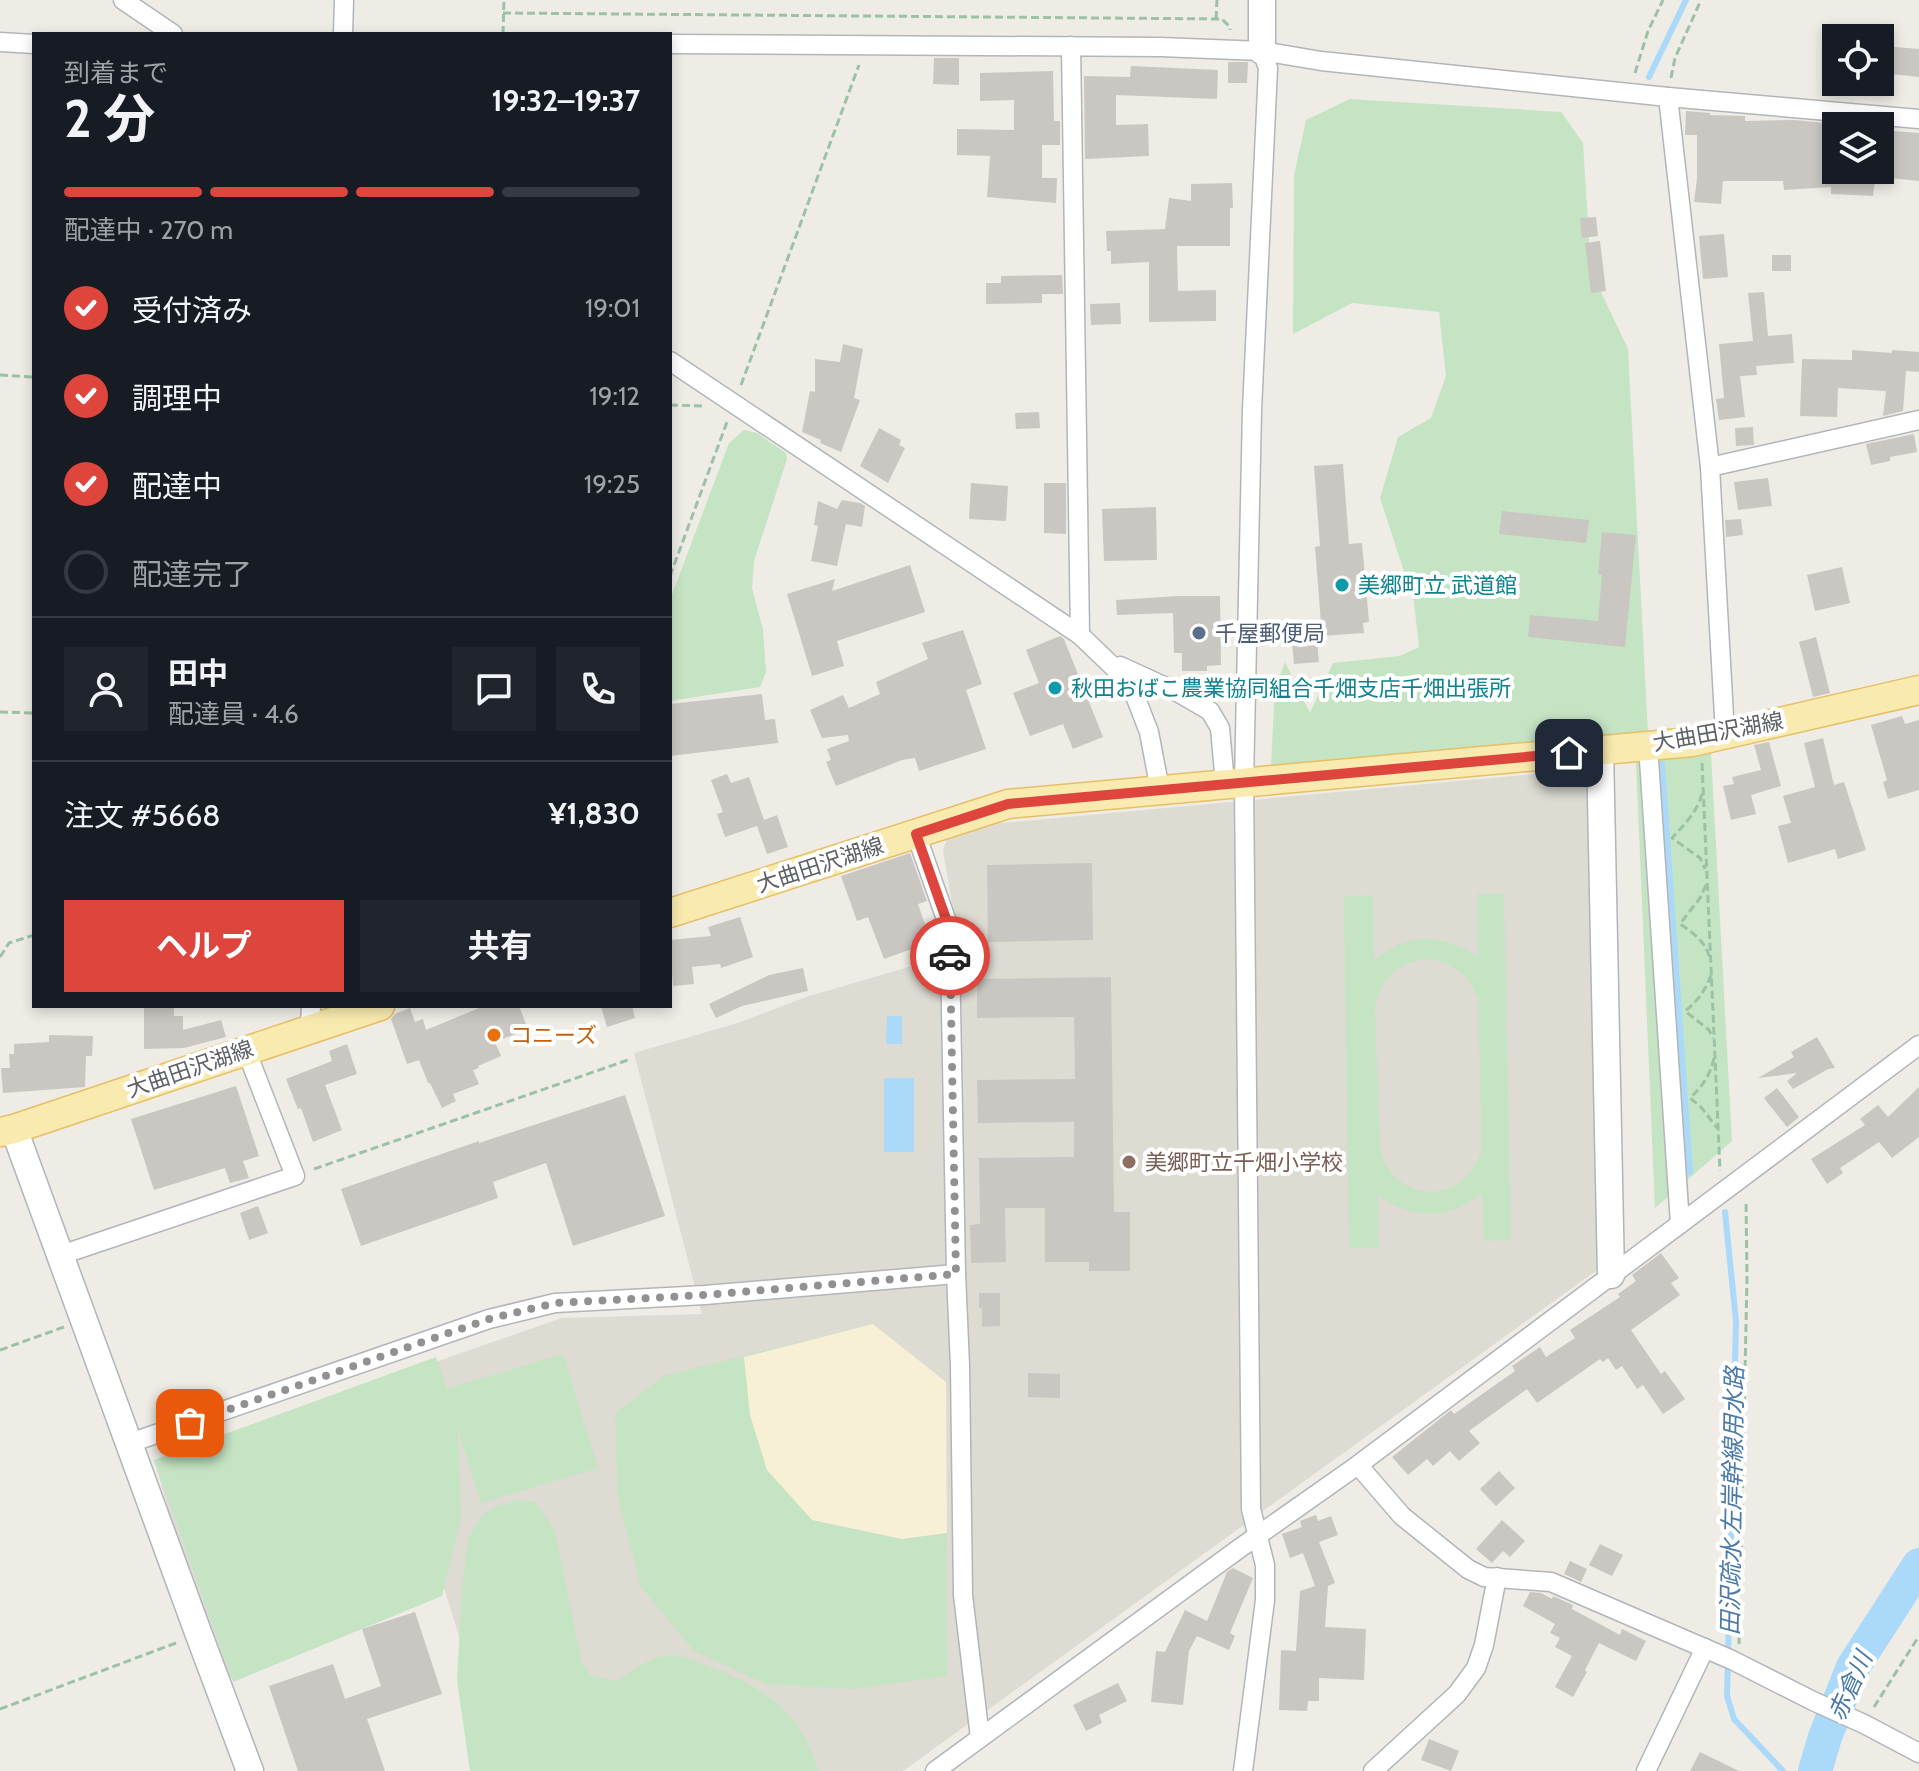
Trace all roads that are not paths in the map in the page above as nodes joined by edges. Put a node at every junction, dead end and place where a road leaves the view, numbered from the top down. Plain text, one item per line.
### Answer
1 (123, 0) edge
2 (344, 0) edge
3 (1262, 0) edge
4 (170, 32) edge
5 (343, 32) edge
6 (0, 42) edge
7 (32, 44) edge
8 (672, 44) edge
9 (1071, 46) junction
10 (1262, 51) junction
11 (1668, 97) junction
12 (1919, 119) edge
13 (672, 362) edge
14 (1919, 420) edge
15 (1710, 467) junction
16 (1080, 635) junction
17 (1106, 660) junction
18 (1919, 690) edge
19 (1713, 736) junction
20 (1648, 745) junction
21 (1600, 750) junction
22 (1234, 784) junction
23 (1160, 790) junction
24 (916, 834) junction
25 (672, 912) edge
26 (367, 1008) edge
27 (311, 1017) edge
28 (1919, 1045) edge
29 (246, 1050) junction
30 (7, 1130) edge
31 (1680, 1224) junction
32 (61, 1255) junction
33 (956, 1274) junction
34 (1611, 1275) junction
35 (130, 1443) junction
36 (1358, 1465) junction
37 (1257, 1536) junction
38 (1497, 1577) junction
39 (1705, 1648) junction
40 (980, 1738) junction
41 (1919, 1753) edge
42 (250, 1771) edge
43 (935, 1771) edge
44 (1243, 1771) edge
45 (1373, 1771) edge
46 (1646, 1771) edge

1 - 4 street
2 - 5 street
3 - 10 street
6 - 7 street
8 - 9 street
9 - 10 street
9 - 16 street
10 - 11 street
10 - 22 street
11 - 12 street
11 - 15 street
13 - 16 street
14 - 15 street
15 - 19 street
16 - 17 street
17 - 22 street
17 - 23 street
18 - 19 main road, 大曲田沢湖線
19 - 20 main road, 大曲田沢湖線
20 - 21 main road, 大曲田沢湖線
20 - 31 street
21 - 22 main road, 大曲田沢湖線
21 - 34 street
22 - 23 main road, 大曲田沢湖線
22 - 37 street
23 - 24 main road, 大曲田沢湖線
24 - 25 main road, 大曲田沢湖線
24 - 33 street
26 - 27 main road, 大曲田沢湖線
27 - 29 main road, 大曲田沢湖線
28 - 31 street
29 - 30 main road, 大曲田沢湖線
29 - 32 street
30 - 32 street
31 - 34 street
32 - 35 street
33 - 35 street
33 - 40 street
34 - 36 street
35 - 42 street
36 - 37 street
36 - 38 street
37 - 40 street
37 - 44 street
38 - 39 street
38 - 45 street
39 - 41 street
39 - 46 street
40 - 43 street

